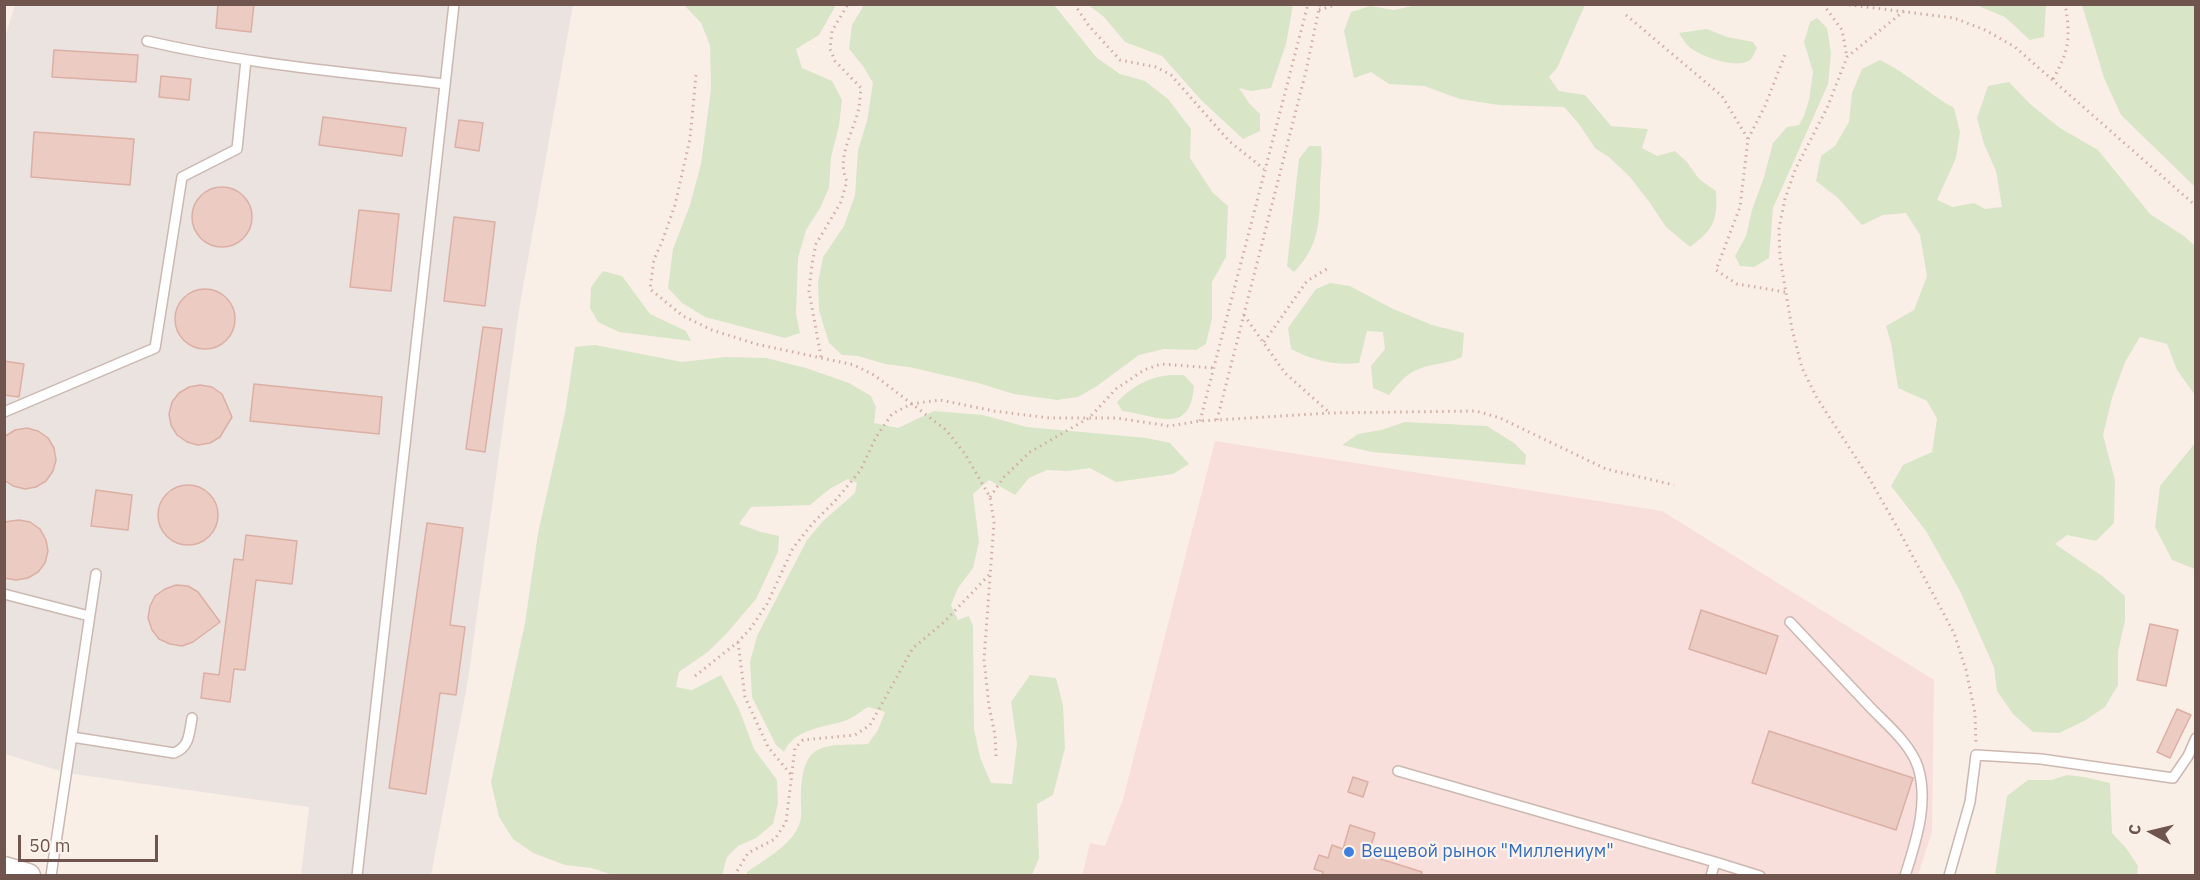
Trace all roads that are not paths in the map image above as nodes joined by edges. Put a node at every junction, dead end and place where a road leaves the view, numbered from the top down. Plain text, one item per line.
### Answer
1 (454, 4) edge
2 (147, 41) dead end
3 (246, 60) junction
4 (445, 84) junction
5 (4, 412) edge
6 (96, 574) dead end
7 (4, 594) edge
8 (89, 616) junction
9 (1790, 622) dead end
10 (192, 718) dead end
11 (72, 736) junction
12 (2196, 738) edge
13 (1398, 771) dead end
14 (1715, 862) junction
15 (4, 868) edge
16 (27, 876) edge
17 (51, 876) edge
18 (357, 876) edge
19 (1711, 876) edge
20 (1760, 876) edge
21 (1905, 876) edge
22 (1949, 876) edge

1 - 4 lane
2 - 3 lane
3 - 4 lane
3 - 5 lane
4 - 18 lane
6 - 8 lane
7 - 8 lane
8 - 11 lane
9 - 21 lane
10 - 11 lane
11 - 17 lane
12 - 22 lane
13 - 14 lane
14 - 19 lane
14 - 20 lane
15 - 16 street

